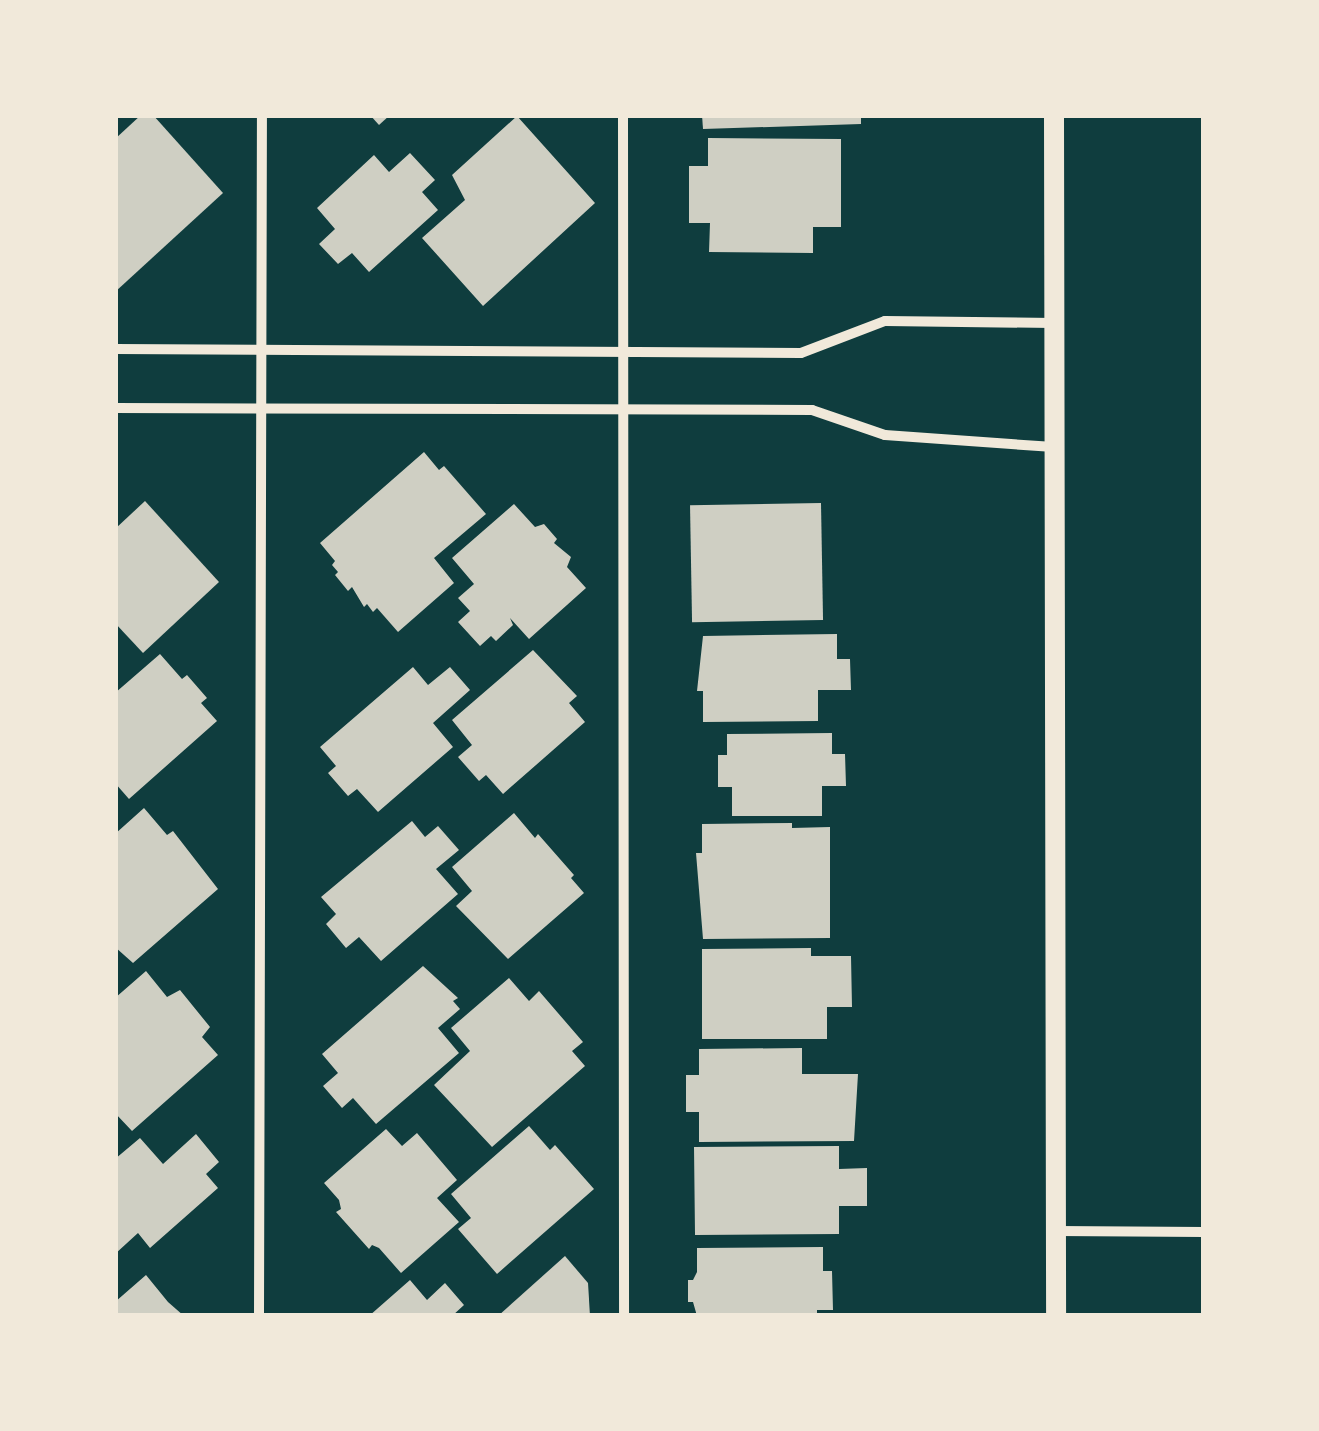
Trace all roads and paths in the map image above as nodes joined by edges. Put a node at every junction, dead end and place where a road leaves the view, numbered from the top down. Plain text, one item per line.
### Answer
1 (262, 115) edge
2 (623, 115) edge
3 (1054, 115) edge
4 (1055, 323) junction
5 (115, 349) edge
6 (261, 351) junction
7 (622, 354) junction
8 (115, 408) edge
9 (261, 410) junction
10 (622, 410) junction
11 (1055, 447) junction
12 (1056, 1231) junction
13 (1204, 1232) edge
14 (259, 1316) edge
15 (624, 1316) edge
16 (1056, 1316) edge

1 - 6 street
2 - 7 street
3 - 4 main road
4 - 7 street
4 - 11 main road
5 - 6 street
6 - 7 street
6 - 9 street
7 - 10 street
8 - 9 street
9 - 10 street
9 - 14 street
10 - 11 street
10 - 15 street
11 - 12 main road
12 - 13 street
12 - 16 main road

